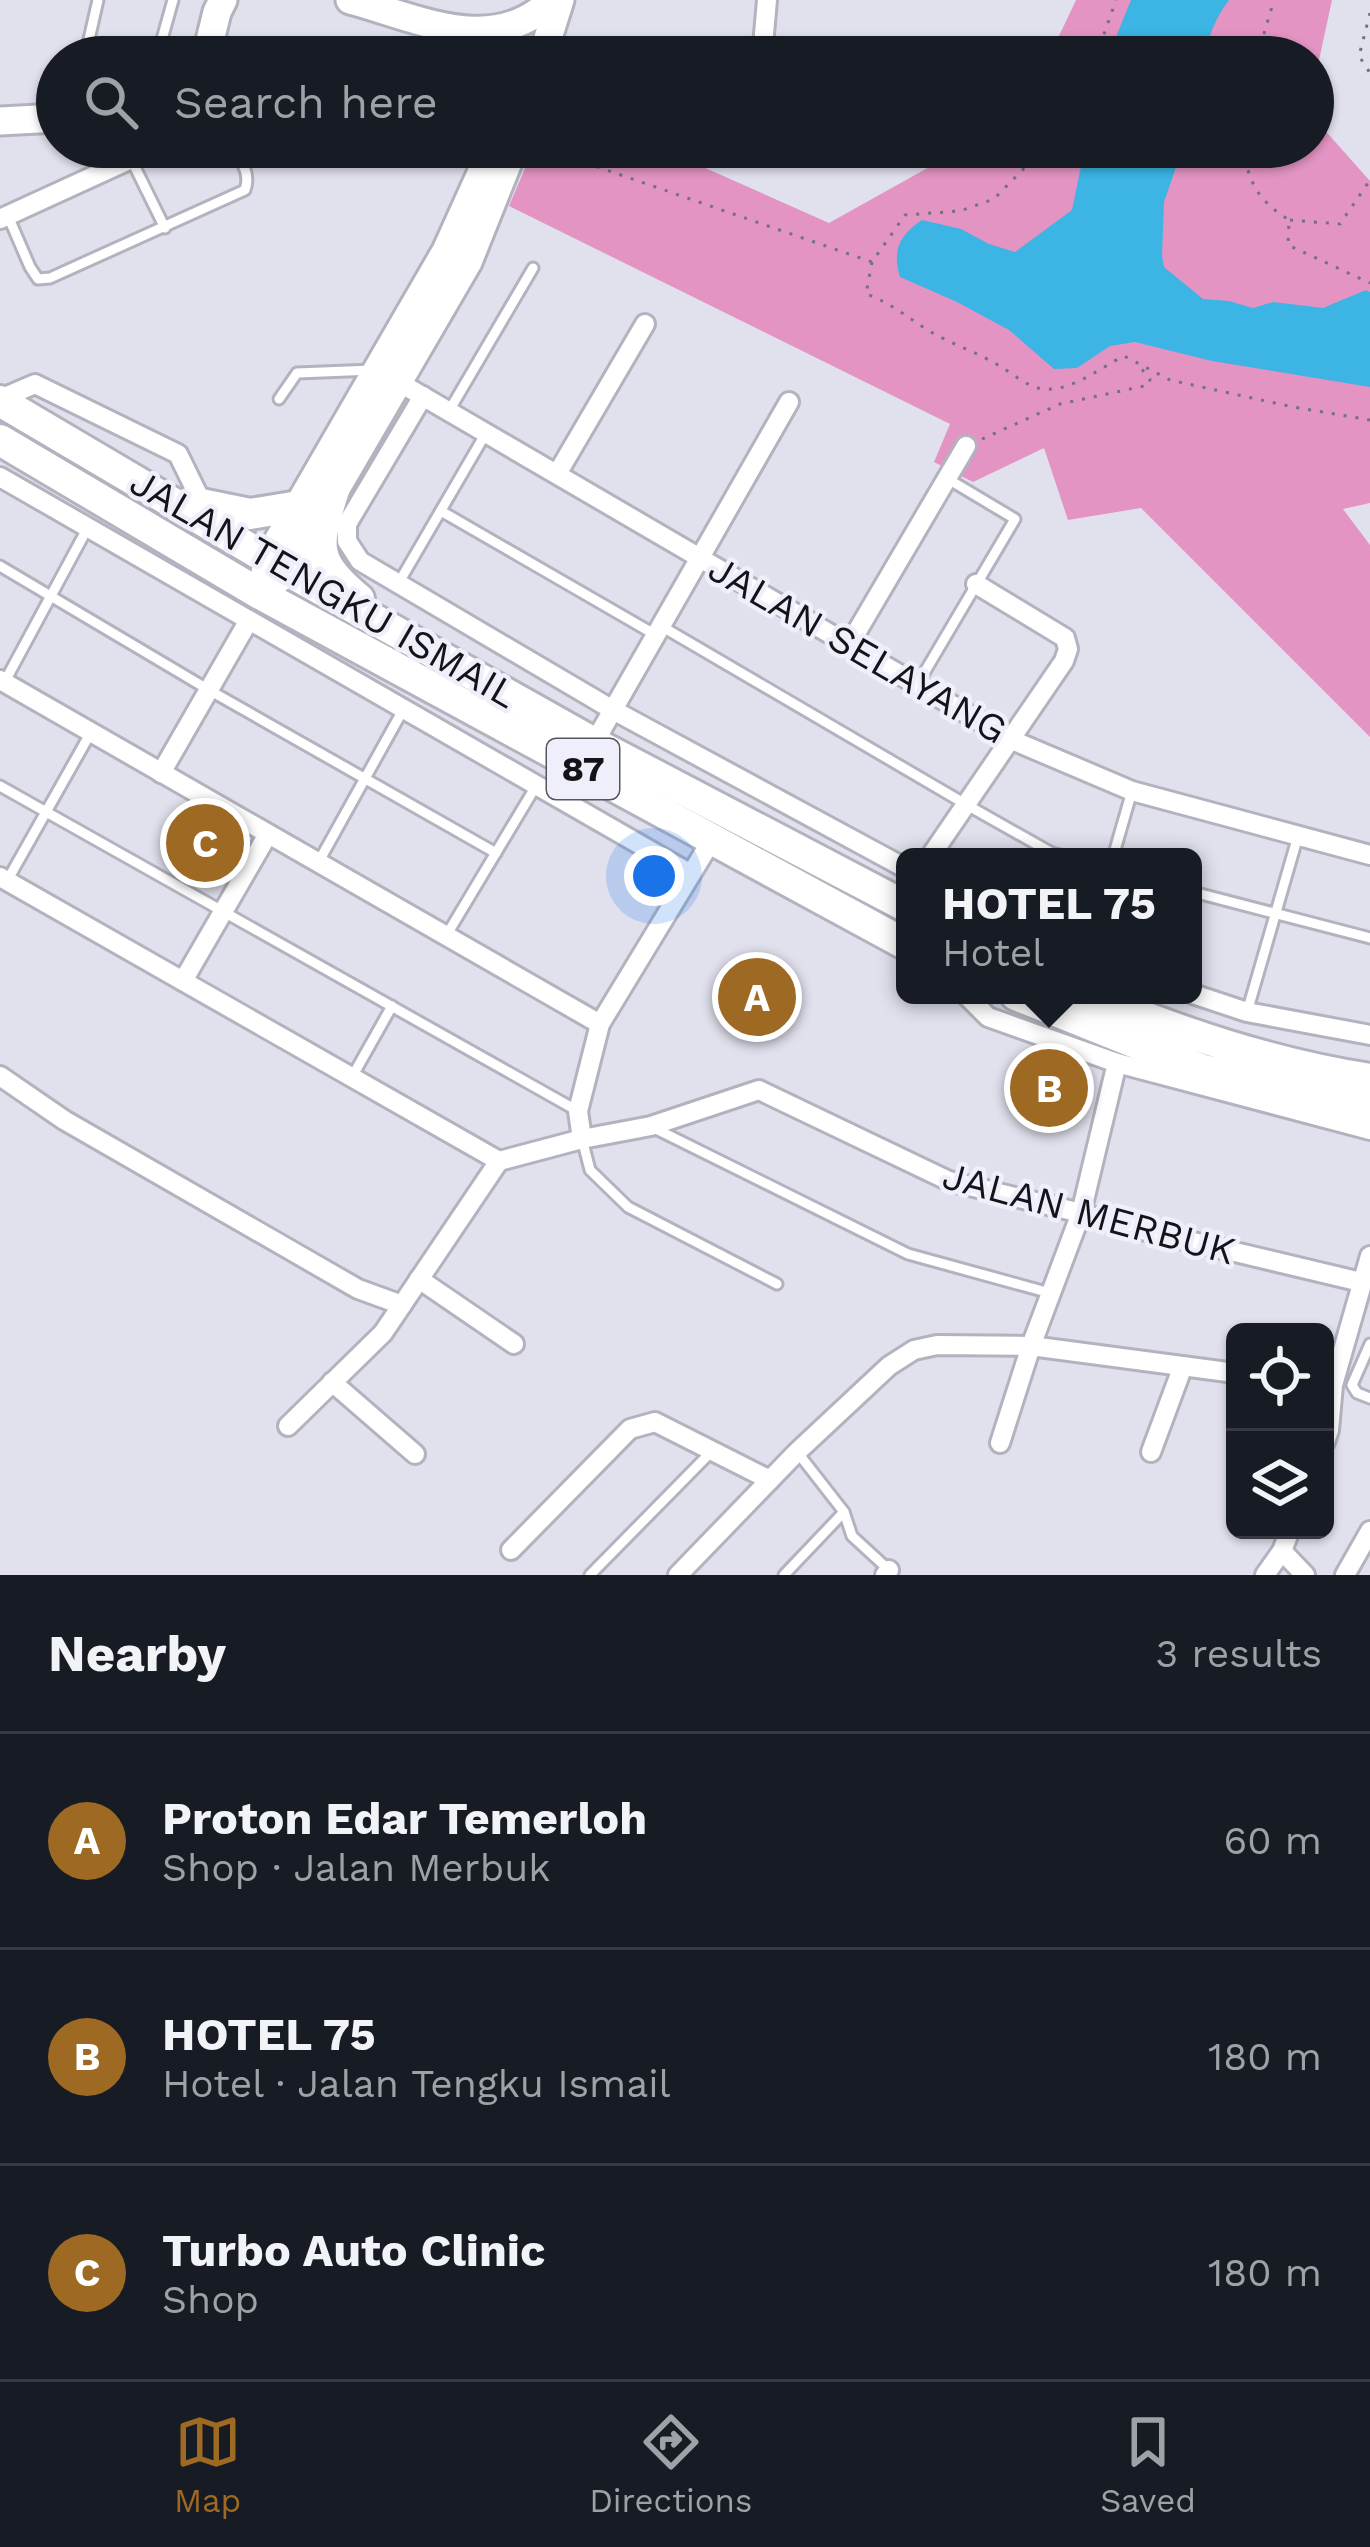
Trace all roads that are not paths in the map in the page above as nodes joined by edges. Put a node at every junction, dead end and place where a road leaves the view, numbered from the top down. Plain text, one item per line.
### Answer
1 (98, 0) edge
2 (173, 0) edge
3 (205, 0) edge
4 (224, 0) edge
5 (350, 0) edge
6 (556, 0) edge
7 (766, 0) edge
8 (470, 32) junction
9 (90, 36) edge
10 (163, 36) edge
11 (195, 36) edge
12 (211, 36) edge
13 (474, 36) edge
14 (547, 36) edge
15 (763, 36) edge
16 (36, 119) edge
17 (0, 121) edge
18 (101, 168) edge
19 (138, 168) edge
20 (245, 168) edge
21 (484, 168) edge
22 (506, 168) edge
23 (4, 217) edge
24 (164, 228) junction
25 (533, 268) dead end
26 (645, 324) dead end
27 (400, 383) junction
28 (279, 399) dead end
29 (0, 400) edge
30 (789, 402) dead end
31 (449, 411) junction
32 (486, 433) junction
33 (0, 440) edge
34 (68, 440) junction
35 (966, 446) road end
36 (557, 474) junction
37 (0, 477) edge
38 (947, 478) junction
39 (151, 489) junction
40 (334, 490) junction
41 (107, 502) junction
42 (202, 506) junction
43 (299, 506) junction
44 (441, 511) junction
45 (88, 528) junction
46 (700, 558) junction
47 (278, 564) junction
48 (0, 566) edge
49 (398, 584) junction
50 (976, 584) junction
51 (51, 595) junction
52 (255, 607) junction
53 (658, 631) junction
54 (399, 634) junction
55 (849, 645) junction
56 (2, 682) edge
57 (458, 684) junction
58 (917, 685) junction
59 (209, 690) junction
60 (404, 709) junction
61 (613, 710) junction
62 (91, 732) junction
63 (1012, 740) junction
64 (594, 743) junction
65 (161, 773) junction
66 (365, 778) junction
67 (537, 785) junction
68 (0, 786) edge
69 (1132, 791) junction
70 (967, 805) junction
71 (46, 812) junction
72 (268, 834) junction
73 (1298, 836) junction
74 (712, 838) junction
75 (936, 848) edge
76 (1043, 848) edge
77 (1116, 848) edge
78 (496, 853) junction
79 (1370, 855) edge
80 (318, 863) junction
81 (896, 863) edge
82 (691, 874) junction
83 (3, 879) edge
84 (1202, 894) edge
85 (896, 896) edge
86 (223, 911) junction
87 (1275, 914) junction
88 (446, 936) junction
89 (1370, 938) edge
90 (896, 939) edge
91 (183, 981) junction
92 (1202, 997) edge
93 (975, 1004) edge
94 (1038, 1004) edge
95 (1110, 1004) edge
96 (392, 1006) junction
97 (1247, 1012) junction
98 (600, 1024) junction
99 (1370, 1035) edge
100 (1118, 1063) junction
101 (0, 1076) edge
102 (352, 1077) junction
103 (1370, 1079) edge
104 (1370, 1107) edge
105 (578, 1111) junction
106 (651, 1126) junction
107 (1370, 1130) edge
108 (582, 1139) junction
109 (499, 1161) junction
110 (1081, 1213) junction
111 (1370, 1256) edge
112 (419, 1280) junction
113 (1361, 1282) junction
114 (777, 1284) dead end
115 (1050, 1293) junction
116 (402, 1305) junction
117 (1362, 1313) edge
118 (514, 1344) dead end
119 (1370, 1344) edge
120 (1030, 1346) junction
121 (1184, 1366) junction
122 (1348, 1368) junction
123 (1226, 1372) edge
124 (1334, 1381) edge
125 (332, 1382) junction
126 (1370, 1398) edge
127 (287, 1426) dead end
128 (1000, 1443) dead end
129 (712, 1450) junction
130 (797, 1452) junction
131 (1151, 1452) dead end
132 (415, 1454) dead end
133 (770, 1480) junction
134 (844, 1512) junction
135 (1370, 1531) edge
136 (1287, 1539) edge
137 (511, 1550) dead end
138 (1282, 1551) junction
139 (887, 1573) edge
140 (590, 1575) edge
141 (678, 1575) edge
142 (784, 1575) edge
143 (1265, 1575) edge
144 (1305, 1575) edge
145 (1345, 1575) edge

1 - 9 lane
2 - 10 lane
3 - 11 main road
4 - 12 main road
5 - 8 main road
6 - 8 main road
6 - 14 main road
7 - 15 street
8 - 13 main road
16 - 17 main road
18 - 23 street
19 - 24 lane
20 - 24 lane
21 - 27 main road
22 - 27 main road
23 - 24 lane
25 - 31 lane
26 - 36 street
27 - 28 lane
27 - 31 street, JALAN SELAYANG
27 - 40 main road
27 - 43 main road
27 - 49 street, JALAN TENGKU ISMAIL
29 - 34 main road, JALAN TENGKU ISMAIL / 87
29 - 42 street
30 - 46 street
31 - 32 street, JALAN SELAYANG
32 - 36 street, JALAN SELAYANG
32 - 44 lane
33 - 41 main road, JALAN TENGKU ISMAIL / 87
34 - 39 main road, JALAN TENGKU ISMAIL / 87
34 - 41 main road
35 - 38 street
36 - 46 street, JALAN SELAYANG
37 - 45 street, JALAN TENGKU ISMAIL
38 - 50 lane
38 - 55 street
39 - 42 main road
39 - 47 main road, JALAN TENGKU ISMAIL / 87
40 - 47 main road
40 - 54 main road
41 - 52 main road, JALAN TENGKU ISMAIL / 87
42 - 43 main road
43 - 47 main road
44 - 49 lane
44 - 53 lane
45 - 51 lane
45 - 52 street, JALAN TENGKU ISMAIL
46 - 53 street
46 - 55 street, JALAN SELAYANG
47 - 52 main road
47 - 54 main road, JALAN TENGKU ISMAIL / 87
48 - 51 lane
49 - 61 street, JALAN TENGKU ISMAIL
50 - 58 lane
50 - 63 street
51 - 56 lane
51 - 59 lane
52 - 57 main road, JALAN TENGKU ISMAIL / 87
52 - 59 street
52 - 60 street, JALAN TENGKU ISMAIL
53 - 61 street
53 - 70 lane
54 - 57 main road, JALAN TENGKU ISMAIL / 87
55 - 58 street, JALAN SELAYANG
56 - 62 street
57 - 64 main road, JALAN TENGKU ISMAIL / 87
57 - 74 main road, JALAN TENGKU ISMAIL / 87
58 - 63 street, JALAN SELAYANG
59 - 65 street
59 - 66 lane
60 - 66 lane
60 - 67 street, JALAN TENGKU ISMAIL
61 - 64 street
61 - 81 street, JALAN TENGKU ISMAIL
62 - 65 street
62 - 71 lane
63 - 69 street, JALAN SELAYANG
63 - 70 street
64 - 85 main road, JALAN TENGKU ISMAIL / 87
65 - 72 street
66 - 78 lane
66 - 80 lane
67 - 78 lane
67 - 82 street, JALAN TENGKU ISMAIL
68 - 71 lane
69 - 73 street, JALAN SELAYANG
69 - 77 lane
70 - 75 street
70 - 76 lane
71 - 83 lane
71 - 86 lane
72 - 80 street
72 - 86 street
73 - 79 street, JALAN SELAYANG
73 - 87 lane
74 - 82 street
74 - 90 main road, JALAN TENGKU ISMAIL / 87
78 - 88 lane
80 - 88 street
82 - 98 street
83 - 91 street
84 - 87 lane
86 - 91 street
86 - 96 lane
87 - 89 lane
87 - 97 lane
88 - 98 street
91 - 102 street
92 - 97 street
93 - 100 street
94 - 104 main road
95 - 103 main road
96 - 102 lane
96 - 105 lane
97 - 99 street
98 - 105 street
100 - 107 street
100 - 110 street
101 - 116 street
102 - 109 street
105 - 108 street
106 - 108 street
106 - 110 street, JALAN MERBUK
106 - 115 lane
108 - 109 street
108 - 114 lane
109 - 112 street
110 - 113 street, JALAN MERBUK
110 - 115 street
111 - 113 street
112 - 116 street
112 - 118 street
113 - 117 street
115 - 120 street
116 - 125 street
117 - 122 street
119 - 122 lane
120 - 121 street
120 - 128 street
120 - 130 street
121 - 123 street
121 - 131 street
122 - 124 street
122 - 126 lane
125 - 127 street
125 - 132 street
129 - 133 street
129 - 137 street
129 - 140 lane
130 - 133 street
130 - 134 lane
133 - 141 street
134 - 139 lane
134 - 142 lane
135 - 145 street
136 - 138 street
138 - 143 street
138 - 144 street

